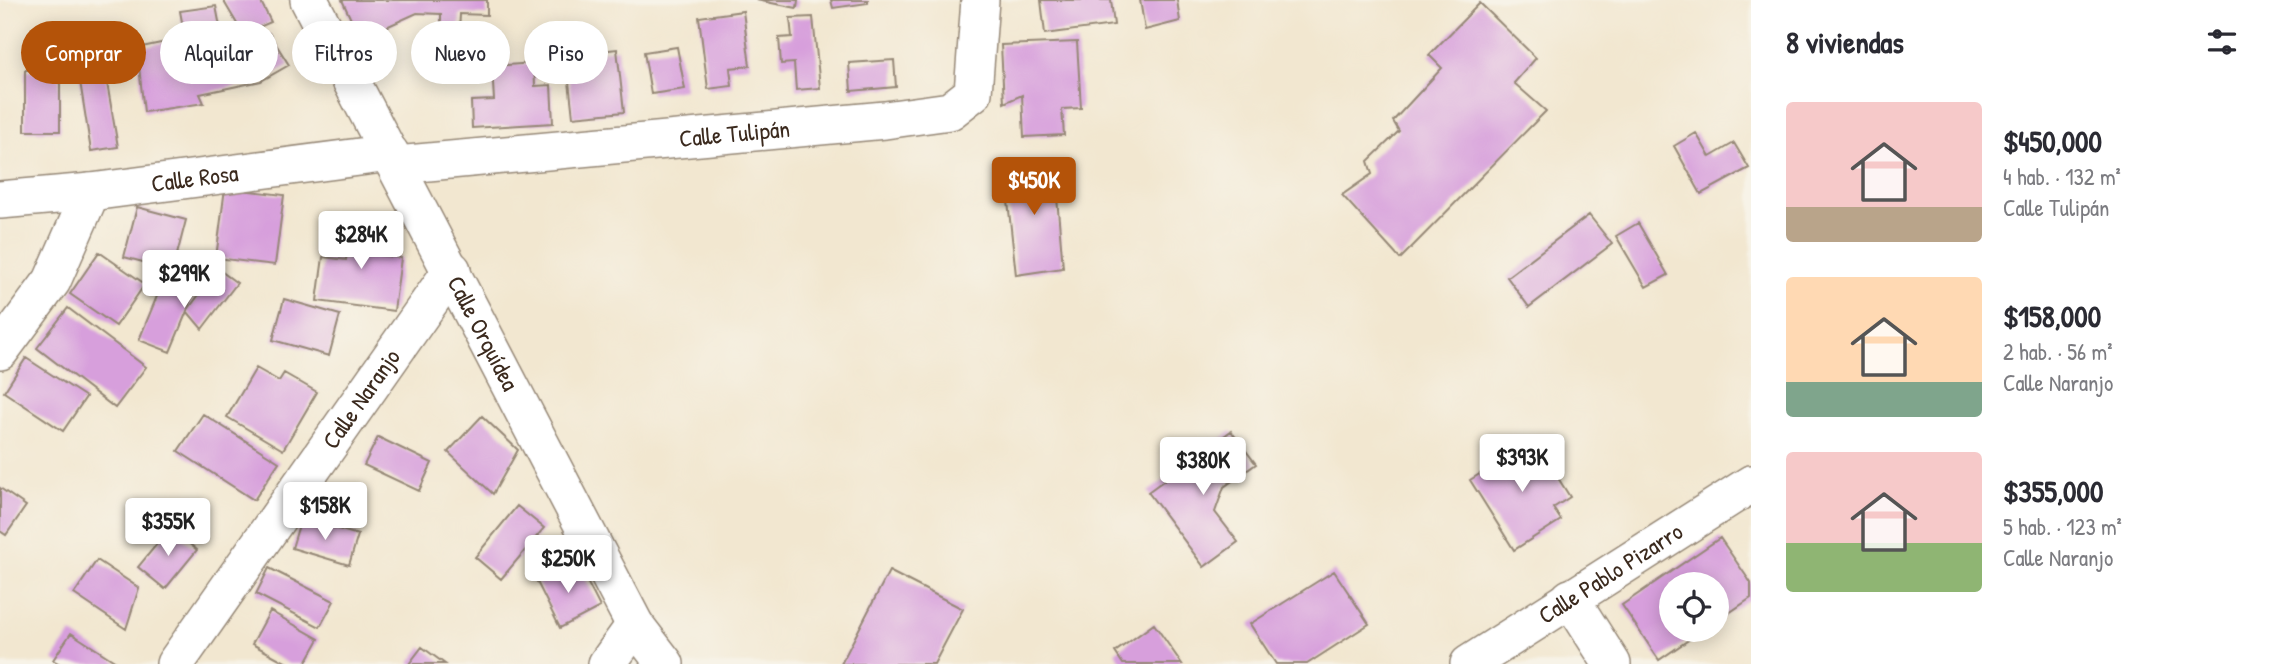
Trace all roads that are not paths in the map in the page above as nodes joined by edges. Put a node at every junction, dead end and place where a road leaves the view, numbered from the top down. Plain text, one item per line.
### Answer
1 (309, 0) edge
2 (980, 0) edge
3 (393, 159) junction
4 (91, 192) junction
5 (0, 200) edge
6 (452, 270) junction
7 (0, 351) edge
8 (1751, 484) edge
9 (1570, 598) junction
10 (635, 625) junction
11 (175, 664) edge
12 (607, 664) edge
13 (665, 664) edge
14 (1469, 664) edge
15 (1612, 664) edge

1 - 3 street, Calle Orquídea
2 - 3 street, Calle Tulipán
3 - 4 street, Calle Rosa
3 - 6 street, Calle Orquídea
4 - 5 street, Calle Rosa
4 - 7 street
6 - 10 street, Calle Orquídea
6 - 11 street, Calle Naranjo
8 - 9 street, Calle Pablo Pizarro
9 - 14 street, Calle Pablo Pizarro
9 - 15 street
10 - 12 street
10 - 13 street, Calle Orquídea

